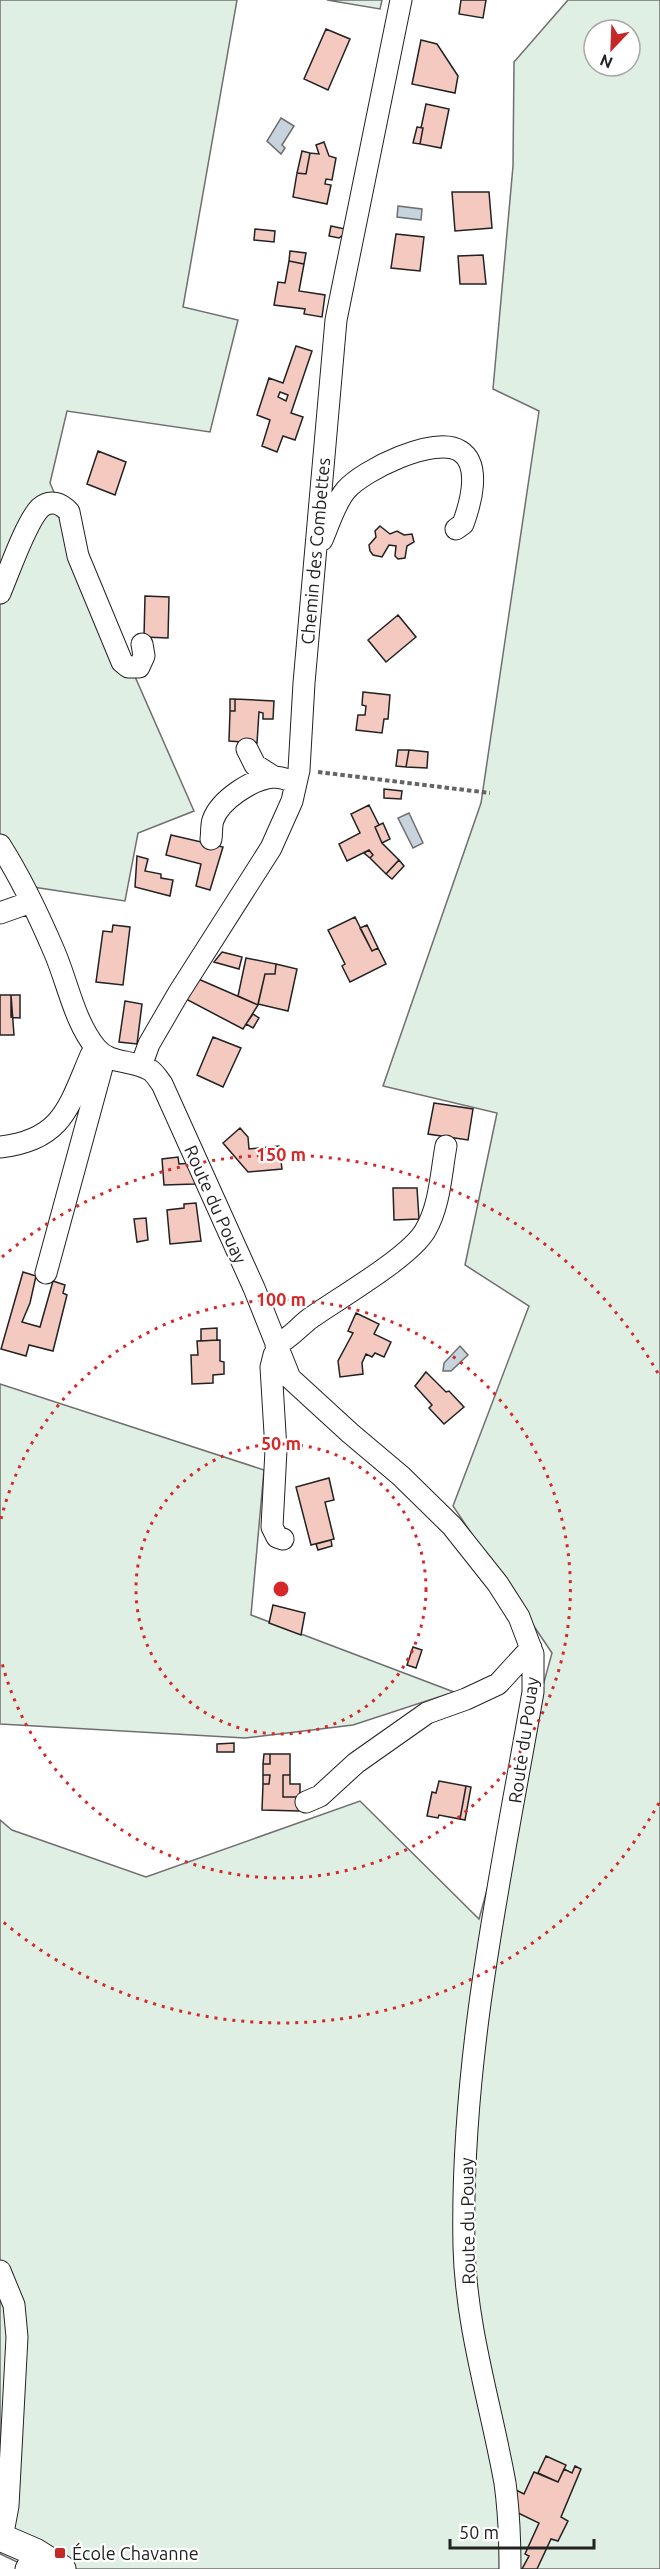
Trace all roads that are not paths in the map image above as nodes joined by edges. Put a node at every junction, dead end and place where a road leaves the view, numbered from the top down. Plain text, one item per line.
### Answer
1 (401, 0) edge
2 (456, 529) dead end
3 (316, 545) junction
4 (0, 593) edge
5 (142, 644) dead end
6 (247, 749) dead end
7 (298, 776) junction
8 (274, 777) junction
9 (211, 839) dead end
10 (0, 845) edge
11 (31, 902) junction
12 (0, 913) edge
13 (101, 1053) junction
14 (141, 1066) junction
15 (446, 1146) dead end
16 (0, 1147) edge
17 (46, 1273) dead end
18 (277, 1349) junction
19 (283, 1539) dead end
20 (531, 1648) junction
21 (306, 1802) dead end
22 (0, 2271) edge
23 (1, 2538) edge
24 (30, 2561) edge
25 (62, 2569) edge
26 (510, 2569) edge

1 - 3 street, Chemin des Combettes
2 - 3 street
3 - 7 street, Chemin des Combettes
4 - 5 street
6 - 8 street
7 - 8 street
7 - 14 street, Chemin des Combettes
8 - 9 street
10 - 11 street
11 - 12 street
11 - 13 street
13 - 14 street, Route du Pouay
13 - 16 street
13 - 17 street
14 - 18 street, Route du Pouay
15 - 18 street
18 - 19 street
18 - 20 street, Route du Pouay
20 - 21 street
20 - 26 street, Route du Pouay
22 - 23 street
23 - 24 main road
24 - 25 main road

